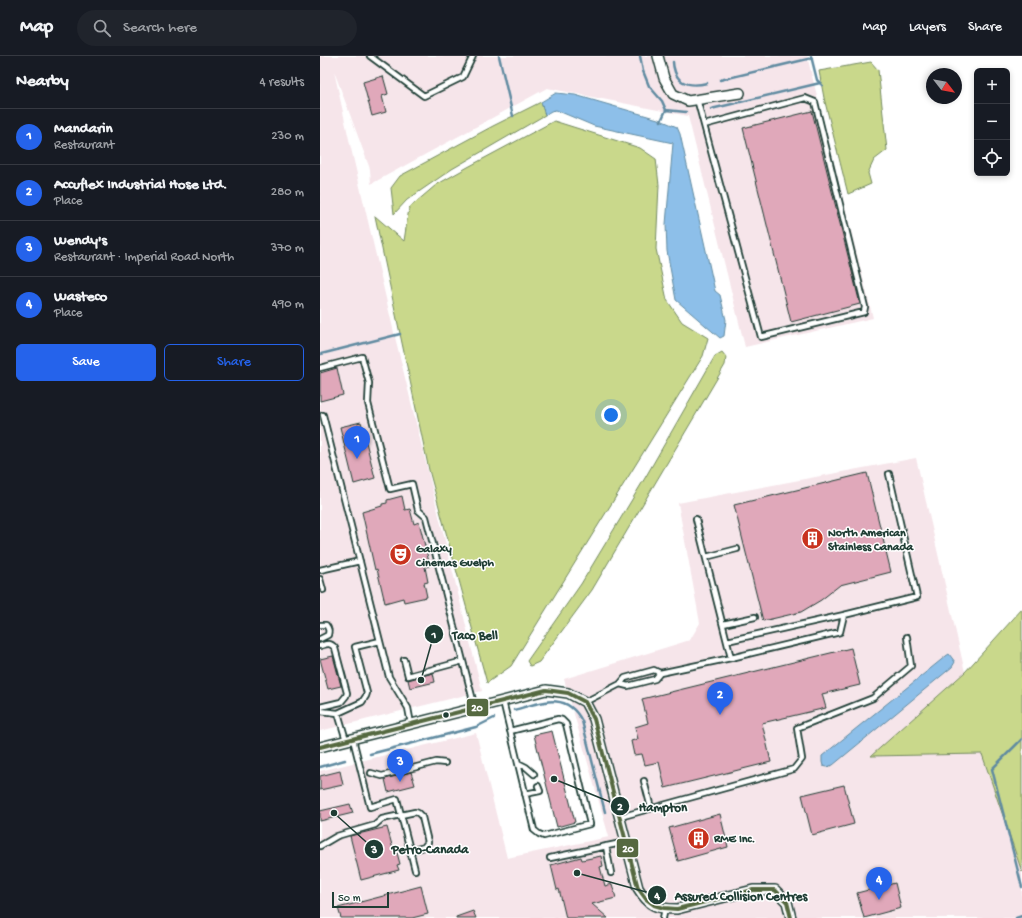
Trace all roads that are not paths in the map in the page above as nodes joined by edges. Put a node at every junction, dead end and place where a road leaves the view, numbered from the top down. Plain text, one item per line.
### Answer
1 (370, 56) edge
2 (473, 56) edge
3 (658, 56) edge
4 (740, 94) dead end
5 (697, 99) junction
6 (704, 125) junction
7 (320, 368) edge
8 (323, 415) dead end
9 (889, 474) dead end
10 (696, 519) dead end
11 (737, 549) dead end
12 (706, 557) junction
13 (360, 560) junction
14 (320, 570) edge
15 (320, 579) edge
16 (323, 590) dead end
17 (844, 615) junction
18 (755, 617) dead end
19 (723, 624) junction
20 (320, 625) edge
21 (907, 637) dead end
22 (320, 639) edge
23 (380, 641) junction
24 (727, 641) junction
25 (320, 646) edge
26 (731, 658) junction
27 (404, 660) dead end
28 (463, 661) junction
29 (660, 673) junction
30 (620, 684) junction
31 (503, 701) junction
32 (584, 702) junction
33 (475, 708) junction
34 (320, 710) edge
35 (338, 713) junction
36 (411, 724) junction
37 (510, 731) junction
38 (349, 740) junction
39 (320, 747) edge
40 (445, 763) dead end
41 (518, 763) junction
42 (372, 773) dead end
43 (534, 774) dead end
44 (644, 781) dead end
45 (538, 786) dead end
46 (525, 794) junction
47 (651, 808) junction
48 (401, 814) junction
49 (620, 817) junction
50 (626, 842) junction
51 (320, 846) edge
52 (606, 846) junction
53 (410, 851) junction
54 (550, 858) dead end
55 (415, 870) dead end
56 (611, 873) dead end
57 (664, 913) edge
58 (791, 918) edge

1 - 2 lane
3 - 5 street
4 - 5 street
5 - 6 lane
6 - 6 lane
7 - 28 lane
8 - 13 lane
9 - 17 lane
10 - 12 lane
11 - 12 lane
12 - 19 lane
13 - 14 lane
13 - 23 lane
15 - 16 lane
17 - 24 lane
17 - 26 lane
18 - 19 lane
19 - 24 lane
20 - 22 lane
21 - 47 lane
23 - 35 lane
23 - 36 lane
24 - 26 lane
25 - 34 lane
26 - 29 lane
27 - 28 lane
28 - 33 lane
29 - 30 lane
29 - 30 lane
30 - 32 lane
31 - 32 street
31 - 33 street
31 - 37 lane
32 - 49 street
33 - 36 street
34 - 35 lane
35 - 38 lane
36 - 38 street
37 - 41 lane
37 - 46 lane
38 - 39 street
38 - 48 lane
40 - 42 lane
41 - 43 lane
41 - 46 lane
44 - 47 lane
45 - 46 lane
47 - 49 lane
48 - 51 lane
48 - 53 lane
48 - 53 lane
49 - 50 street
50 - 52 lane
50 - 57 street
52 - 54 lane
52 - 56 lane
53 - 55 lane
57 - 58 street

